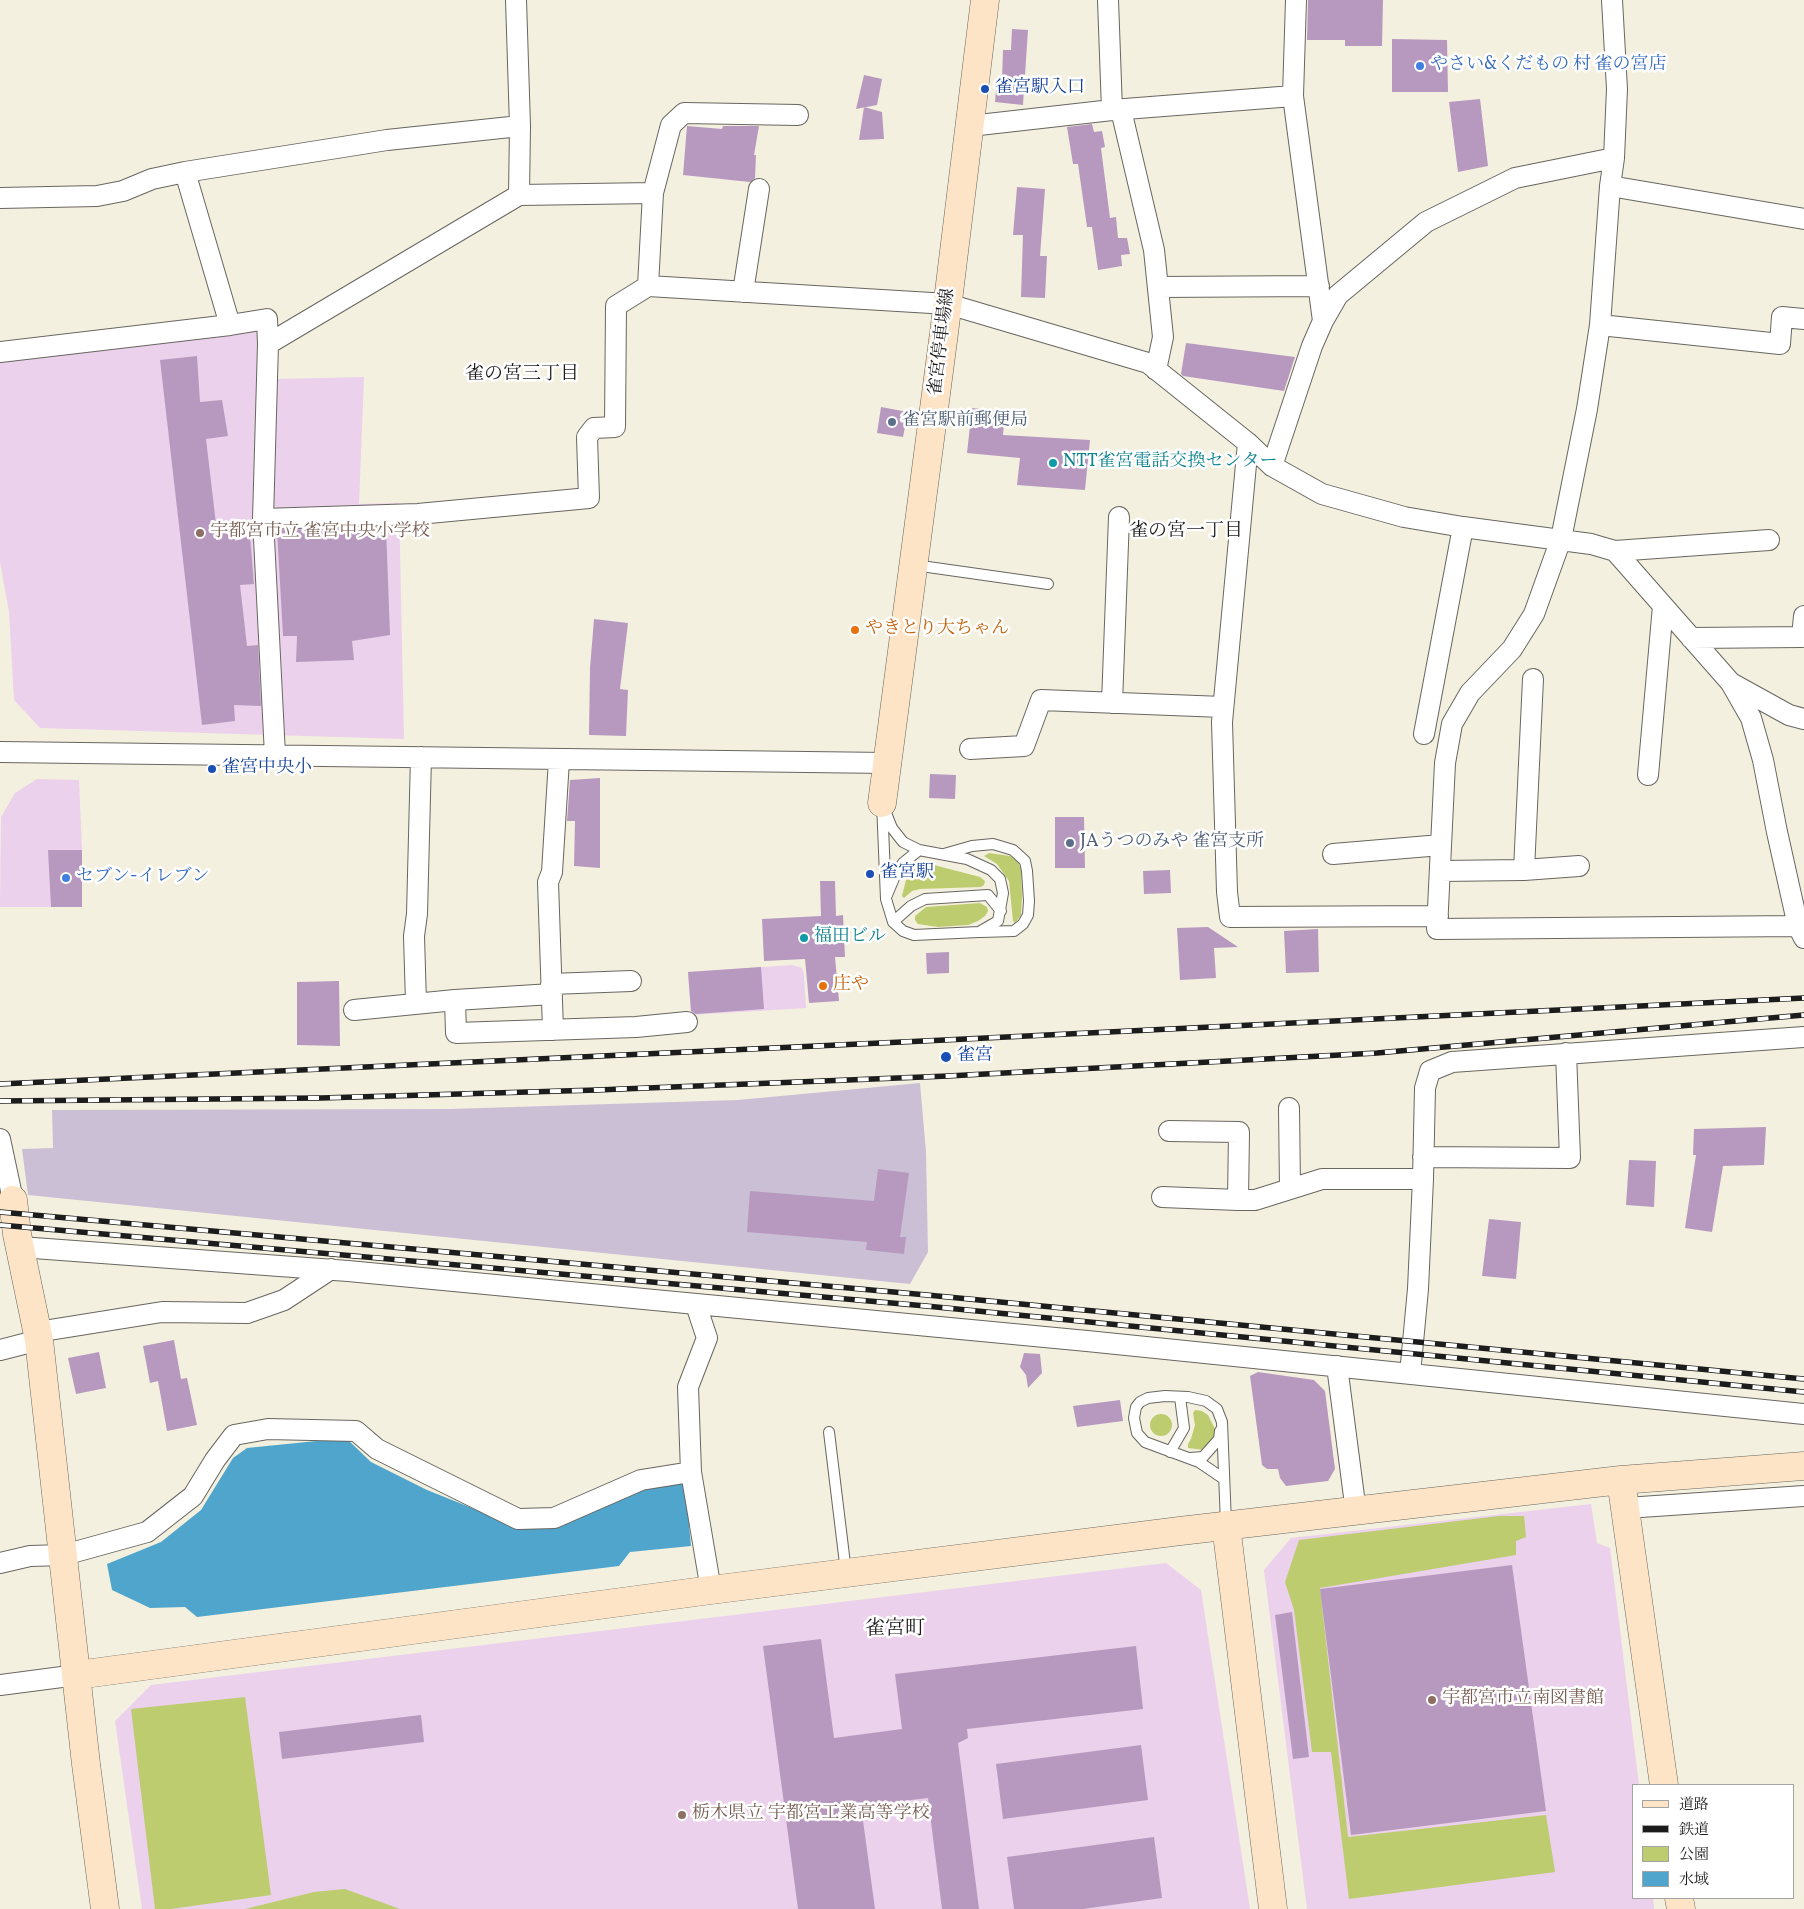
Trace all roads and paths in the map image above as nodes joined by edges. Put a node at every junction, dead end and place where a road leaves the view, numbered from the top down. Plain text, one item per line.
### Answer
1 (516, 0) edge
2 (985, 0) edge
3 (1108, 0) edge
4 (1296, 0) edge
5 (1612, 0) edge
6 (1293, 96) junction
7 (1116, 110) junction
8 (798, 115) dead end
9 (520, 126) junction
10 (970, 126) junction
11 (1614, 158) junction
12 (185, 172) junction
13 (1610, 186) junction
14 (759, 189) dead end
15 (652, 193) junction
16 (519, 195) junction
17 (0, 198) edge
18 (1804, 219) edge
19 (648, 286) junction
20 (1318, 286) junction
21 (1158, 287) junction
22 (743, 292) junction
23 (948, 304) junction
24 (1804, 319) edge
25 (1323, 321) junction
26 (230, 325) junction
27 (1600, 325) junction
28 (268, 344) junction
29 (0, 352) edge
30 (1156, 370) junction
31 (1248, 443) junction
32 (1272, 466) junction
33 (1119, 517) dead end
34 (263, 519) junction
35 (1462, 527) junction
36 (1561, 539) junction
37 (1769, 540) dead end
38 (1615, 551) junction
39 (913, 564) junction
40 (1048, 584) dead end
41 (1663, 606) junction
42 (1804, 616) edge
43 (1691, 638) junction
44 (1533, 679) dead end
45 (1730, 683) junction
46 (1112, 703) junction
47 (1223, 707) junction
48 (1804, 719) edge
49 (1424, 734) dead end
50 (970, 749) dead end
51 (0, 752) edge
52 (275, 755) junction
53 (421, 757) junction
54 (559, 760) junction
55 (887, 763) junction
56 (1648, 775) dead end
57 (882, 803) junction
58 (1441, 845) junction
59 (919, 850) junction
60 (943, 854) junction
61 (1333, 854) dead end
62 (1579, 866) dead end
63 (1524, 870) junction
64 (1440, 872) junction
65 (886, 899) junction
66 (1001, 911) junction
67 (1438, 916) junction
68 (893, 922) junction
69 (979, 932) junction
70 (1801, 932) edge
71 (631, 981) dead end
72 (551, 989) junction
73 (455, 1000) junction
74 (416, 1003) junction
75 (354, 1010) dead end
76 (688, 1022) dead end
77 (553, 1030) junction
78 (1804, 1037) edge
79 (1566, 1053) junction
80 (1289, 1108) dead end
81 (1168, 1131) dead end
82 (0, 1140) edge
83 (1424, 1157) junction
84 (1423, 1179) junction
85 (1290, 1189) junction
86 (1162, 1197) dead end
87 (13, 1200) joint
88 (1238, 1200) junction
89 (10, 1246) edge
90 (331, 1269) junction
91 (696, 1305) junction
92 (38, 1336) junction
93 (0, 1350) edge
94 (1337, 1366) junction
95 (1410, 1374) junction
96 (1180, 1397) junction
97 (1804, 1414) edge
98 (1222, 1422) junction
99 (829, 1432) dead end
100 (1170, 1452) junction
101 (1189, 1458) junction
102 (1804, 1466) edge
103 (691, 1472) junction
104 (1224, 1479) junction
105 (1622, 1480) junction
106 (1804, 1496) edge
107 (1626, 1508) junction
108 (1356, 1512) junction
109 (1226, 1525) junction
110 (64, 1555) junction
111 (0, 1563) edge
112 (846, 1573) junction
113 (711, 1590) junction
114 (77, 1675) junction
115 (0, 1685) edge
116 (1664, 1784) edge
117 (105, 1909) edge
118 (1273, 1909) edge

1 - 9 street
2 - 10 street, 雀宮停車場線
3 - 7 street
4 - 6 street
5 - 11 street
6 - 7 street
6 - 20 street
7 - 10 street
7 - 21 street
8 - 15 street
9 - 12 street
9 - 16 street
10 - 23 street, 雀宮停車場線
11 - 13 street
11 - 25 street
12 - 17 street
12 - 26 street
13 - 18 street
13 - 27 street
14 - 22 street
15 - 16 street
15 - 19 street
16 - 28 street
19 - 22 street
19 - 34 street
20 - 21 street
20 - 25 street
21 - 30 street
22 - 23 street
23 - 30 street
23 - 39 street, 雀宮停車場線
24 - 27 street
25 - 32 street
26 - 28 street
26 - 29 street
27 - 36 street
28 - 34 street
30 - 31 street
31 - 32 street
31 - 47 street
32 - 35 street
33 - 46 street
34 - 52 street
35 - 36 street
35 - 49 street
36 - 38 street
36 - 58 street
37 - 38 street
38 - 41 street
39 - 40 lane
39 - 55 street, 雀宮停車場線
41 - 43 street
41 - 56 street
42 - 43 street
43 - 45 street
44 - 63 street
45 - 48 street
45 - 70 street
46 - 47 street
46 - 50 street
47 - 67 street
51 - 52 street
52 - 53 street
53 - 54 street
53 - 74 street
54 - 55 street
54 - 72 street
55 - 57 street, 雀宮停車場線
57 - 59 lane
57 - 65 lane
58 - 61 street
58 - 64 street
59 - 60 lane
59 - 65 lane
60 - 66 lane
60 - 69 lane
62 - 63 street
63 - 64 street
64 - 67 street
65 - 68 lane
66 - 68 lane
66 - 69 lane
67 - 70 street
68 - 69 lane
71 - 72 street
72 - 73 street
72 - 77 street
73 - 74 street
73 - 77 street
74 - 75 street
76 - 77 street
78 - 79 street
79 - 83 street
79 - 83 street
80 - 85 street
81 - 88 street
82 - 87 street
83 - 84 street
84 - 85 street
84 - 95 street
85 - 88 street
86 - 88 street
87 - 89 street
89 - 90 street
89 - 92 street
90 - 91 street
90 - 92 street
91 - 94 street
91 - 103 street
92 - 93 street
92 - 110 street
94 - 95 street
94 - 108 street
95 - 97 street
96 - 98 lane
96 - 100 lane
96 - 100 lane
98 - 101 lane
98 - 104 lane
99 - 112 lane
100 - 101 lane
101 - 104 lane
102 - 105 street
103 - 110 street
103 - 113 street
104 - 109 lane
105 - 107 street
105 - 108 street
106 - 107 street
107 - 116 street
108 - 109 street
109 - 112 street
109 - 118 street
110 - 111 street
110 - 114 street
112 - 113 street
113 - 114 street
114 - 115 street
114 - 117 street

